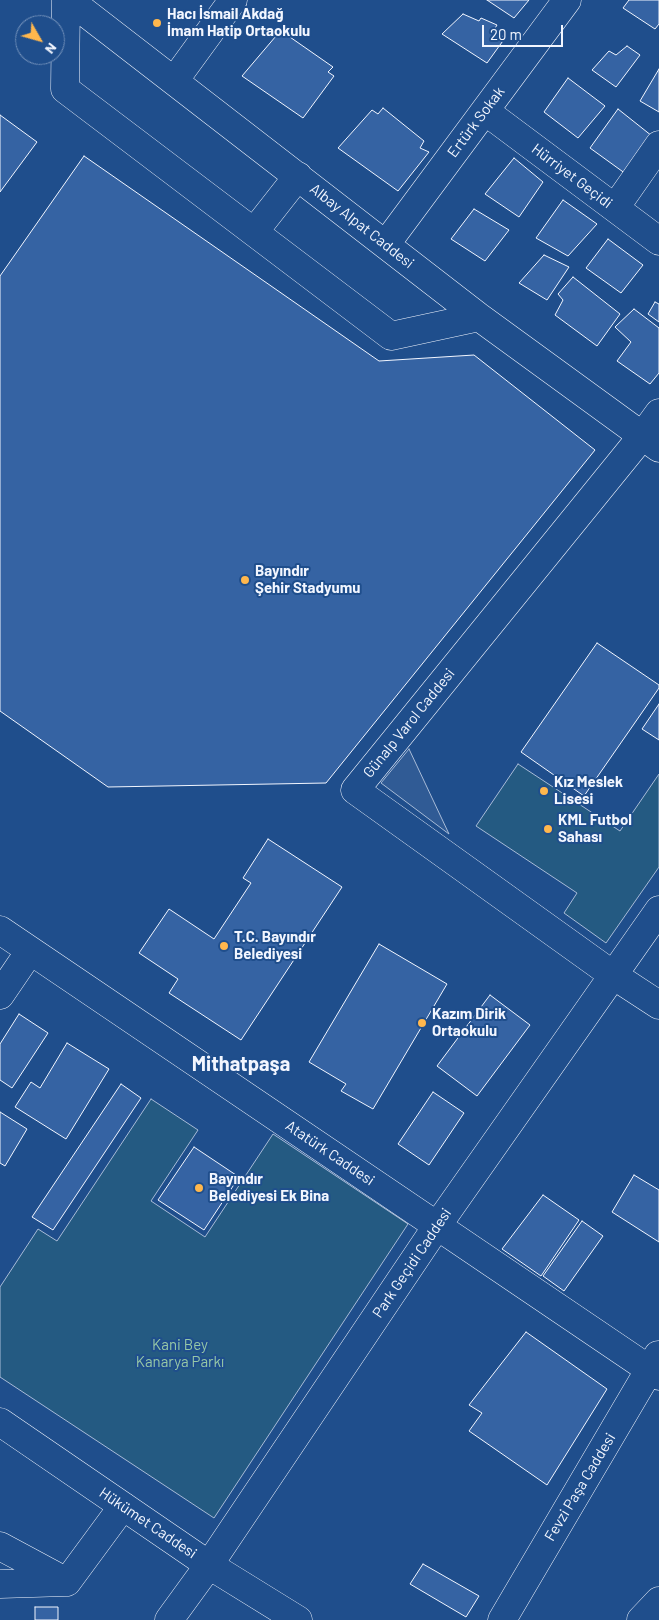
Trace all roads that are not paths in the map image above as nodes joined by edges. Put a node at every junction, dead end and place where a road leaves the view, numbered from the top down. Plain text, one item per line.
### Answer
1 (68, 0) edge
2 (234, 0) edge
3 (567, 0) edge
4 (174, 81) junction
5 (485, 111) junction
6 (659, 145) edge
7 (298, 176) junction
8 (615, 208) junction
9 (254, 232) junction
10 (659, 241) edge
11 (386, 244) junction
12 (479, 316) junction
13 (659, 413) edge
14 (651, 441) edge
15 (659, 910) edge
16 (0, 930) edge
17 (30, 951) junction
18 (613, 975) junction
19 (0, 995) edge
20 (659, 1005) edge
21 (437, 1226) junction
22 (656, 1367) edge
23 (0, 1422) edge
24 (123, 1506) junction
25 (0, 1546) edge
26 (209, 1565) junction
27 (68, 1582) junction
28 (0, 1584) edge
29 (659, 1601) edge
30 (169, 1620) edge
31 (298, 1620) edge
32 (502, 1620) edge
33 (641, 1620) edge

1 - 4 street, Albay Alpat Caddesi
1 - 9 street
2 - 4 street
3 - 5 street, Ertürk Sokak
4 - 7 street, Albay Alpat Caddesi
5 - 8 street, Hürriyet Geçidi
5 - 11 street, Ertürk Sokak
6 - 8 street
7 - 9 street
7 - 11 street, Albay Alpat Caddesi
8 - 10 street, Hürriyet Geçidi
9 - 12 street
11 - 12 street, Albay Alpat Caddesi
12 - 14 street, Albay Alpat Caddesi
13 - 14 street, Günalp Varol Caddesi
14 - 18 street, Günalp Varol Caddesi
15 - 18 street, Park Geçidi Caddesi
16 - 17 street, Atatürk Caddesi
17 - 19 street
17 - 21 street, Atatürk Caddesi
18 - 20 street, Günalp Varol Caddesi
18 - 21 street, Park Geçidi Caddesi
21 - 22 street, Atatürk Caddesi
21 - 26 street, Park Geçidi Caddesi
22 - 32 street, Fevzi Paşa Caddesi
23 - 24 street, Hükümet Caddesi
24 - 26 street, Hükümet Caddesi
24 - 27 street
25 - 27 street
26 - 30 street, Park Geçidi Caddesi
26 - 31 street, Hükümet Caddesi
27 - 28 street
29 - 33 street

